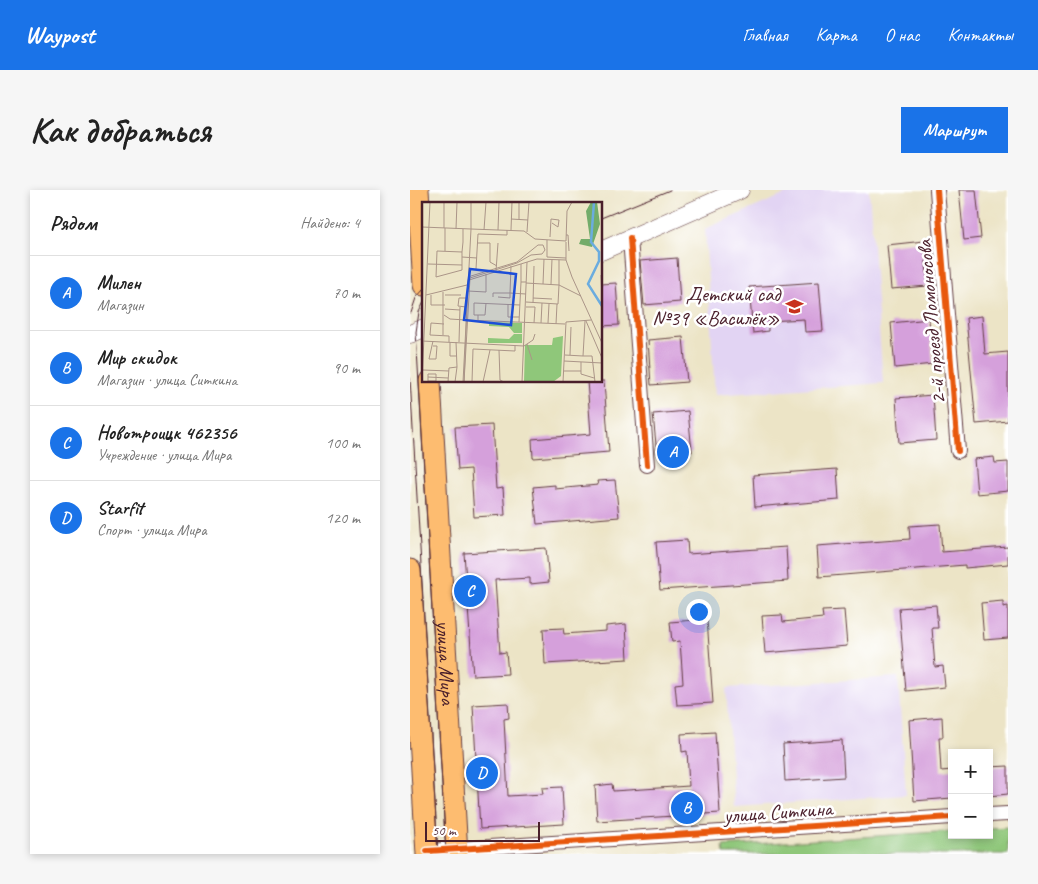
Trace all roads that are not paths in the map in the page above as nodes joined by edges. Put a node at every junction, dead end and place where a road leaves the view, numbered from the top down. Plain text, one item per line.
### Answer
1 (418, 190) edge
2 (740, 190) edge
3 (937, 190) edge
4 (630, 238) junction
5 (602, 251) edge
6 (422, 253) edge
7 (422, 329) edge
8 (410, 334) edge
9 (430, 382) edge
10 (958, 451) dead end
11 (647, 465) dead end
12 (410, 570) edge
13 (1008, 814) edge
14 (993, 815) edge
15 (948, 817) edge
16 (457, 852) edge
17 (427, 853) edge

1 - 6 main road
2 - 4 street
3 - 10 street, 2-й проезд Ломоносова
4 - 5 street
4 - 11 street
7 - 8 street
9 - 16 main road, улица Мира
12 - 17 main road, улица Мира
13 - 14 street
15 - 16 street, улица Ситкина
16 - 17 street, улица Ситкина

